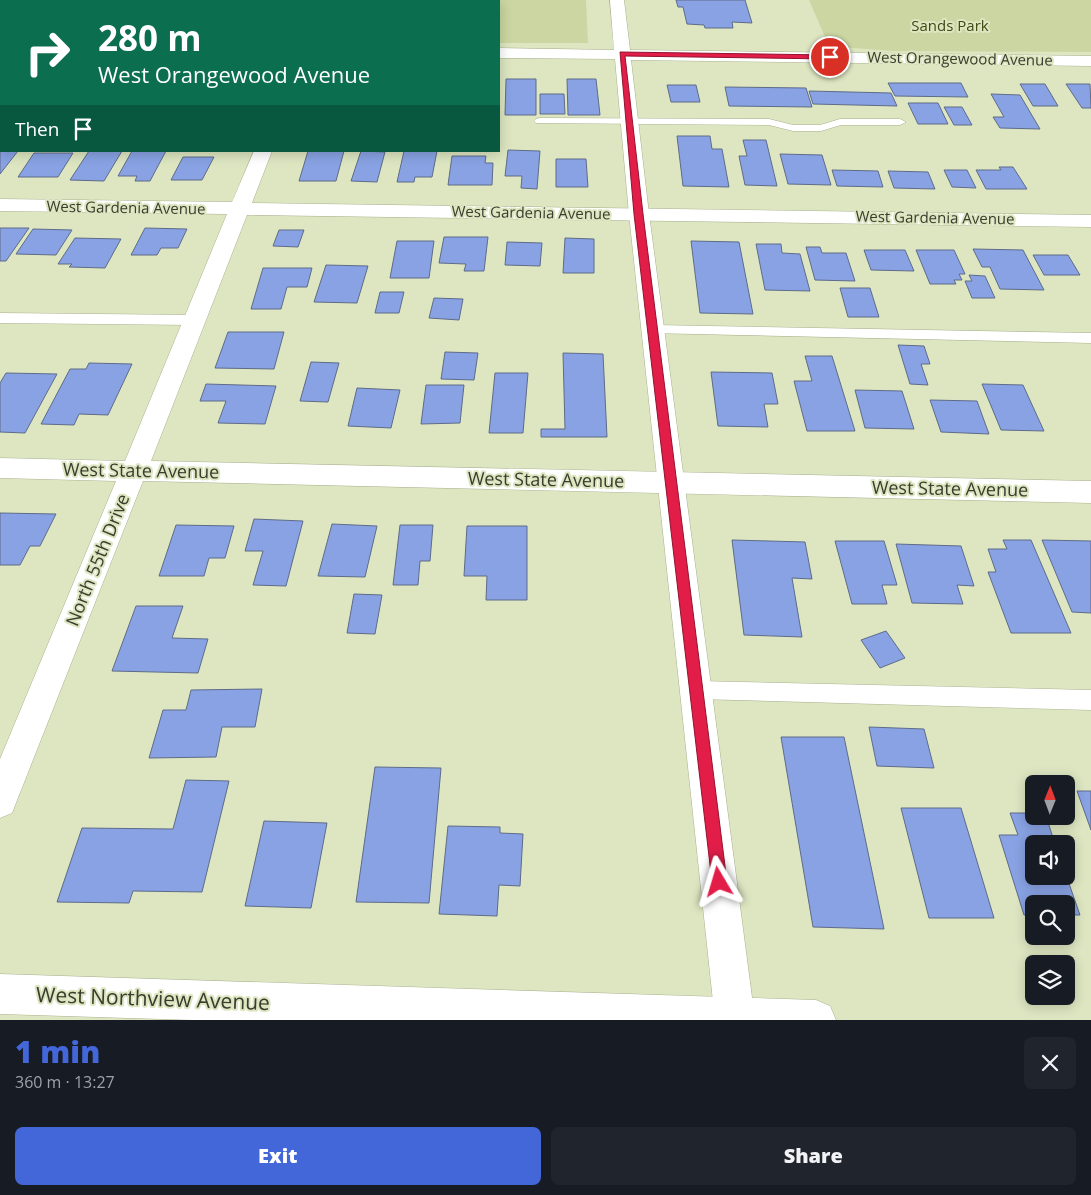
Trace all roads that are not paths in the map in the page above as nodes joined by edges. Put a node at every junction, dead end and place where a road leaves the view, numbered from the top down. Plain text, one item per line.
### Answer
1 (617, 0) edge
2 (500, 53) edge
3 (622, 54) junction
4 (1091, 61) edge
5 (540, 121) dead end
6 (630, 121) junction
7 (900, 122) dead end
8 (263, 152) edge
9 (0, 205) edge
10 (239, 210) junction
11 (638, 214) junction
12 (1091, 221) edge
13 (0, 318) edge
14 (195, 320) junction
15 (653, 330) junction
16 (1091, 338) edge
17 (0, 468) edge
18 (134, 470) junction
19 (670, 483) junction
20 (1091, 492) edge
21 (697, 690) junction
22 (1091, 700) edge
23 (0, 801) edge
24 (0, 994) edge
25 (735, 1019) edge
26 (816, 1020) edge

1 - 3 street
2 - 3 street, West Orangewood Avenue
3 - 4 street, West Orangewood Avenue
3 - 6 street
5 - 6 lane
6 - 7 lane
6 - 11 street
8 - 10 street, North 55th Drive
9 - 10 street, West Gardenia Avenue
10 - 11 street, West Gardenia Avenue
10 - 14 street, North 55th Drive
11 - 12 street, West Gardenia Avenue
11 - 15 street
13 - 14 lane
14 - 18 street, North 55th Drive
15 - 16 lane
15 - 19 street
17 - 18 street, West State Avenue
18 - 19 street, West State Avenue
18 - 23 street, North 55th Drive
19 - 20 street, West State Avenue
19 - 21 street
21 - 22 lane
21 - 25 street
24 - 25 street, West Northview Avenue
25 - 26 street, West Northview Avenue

